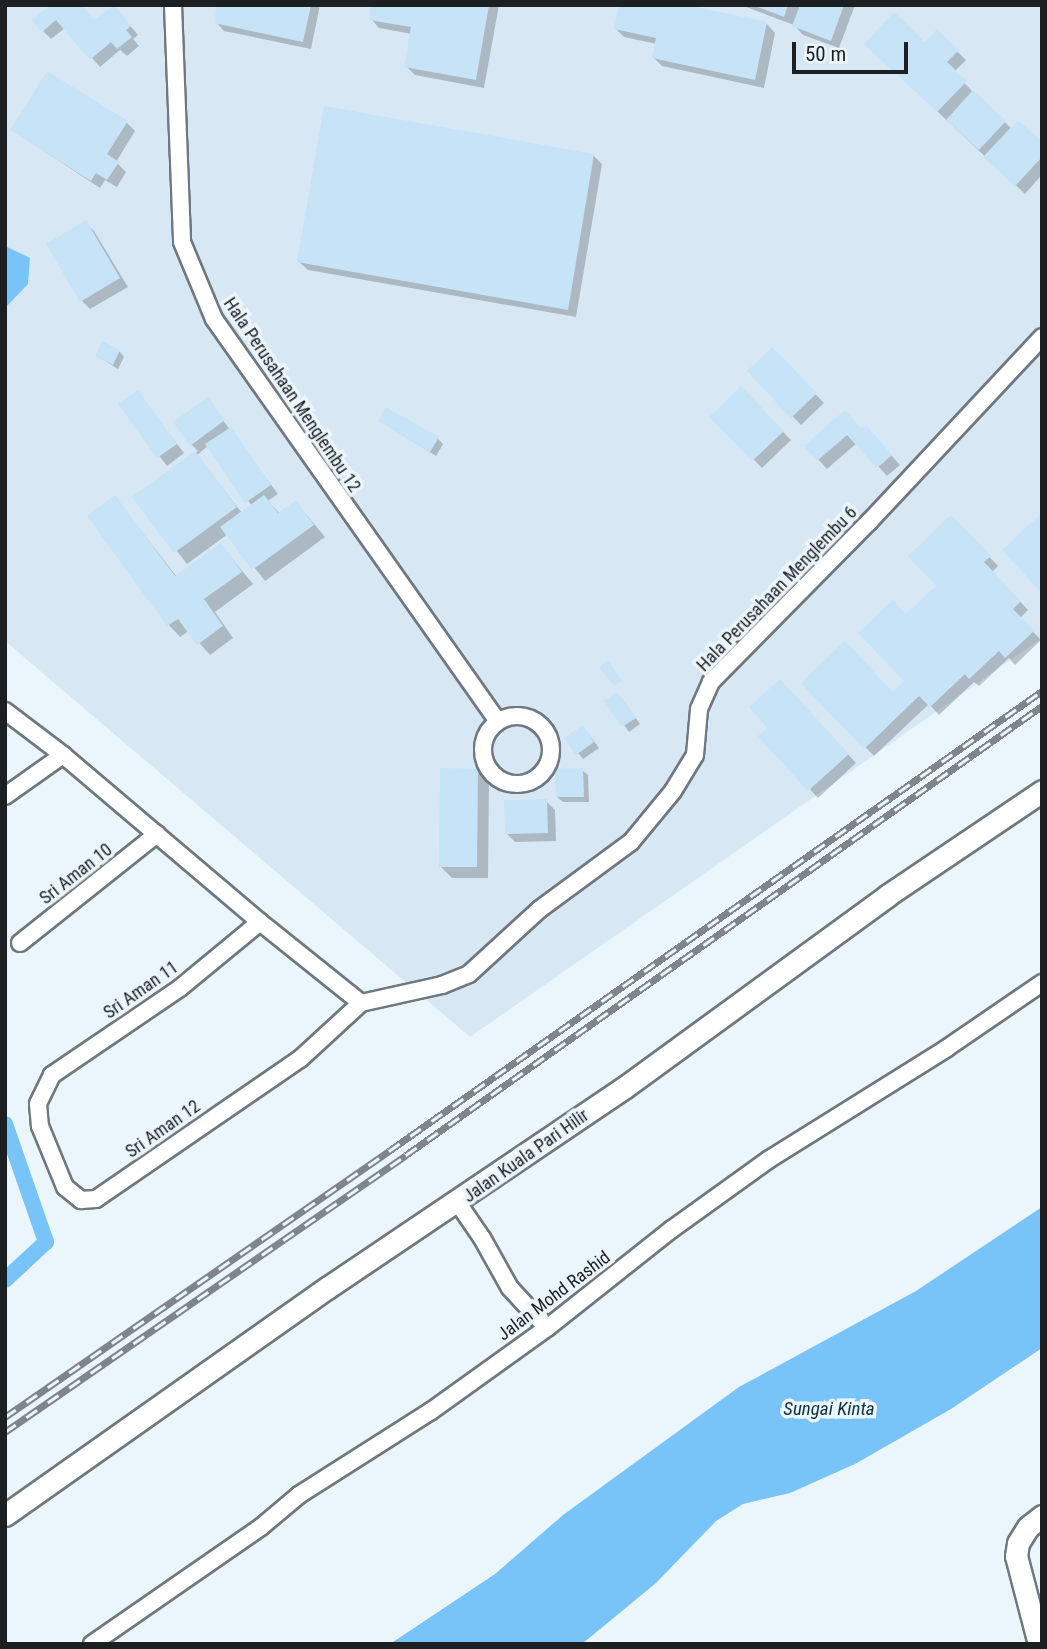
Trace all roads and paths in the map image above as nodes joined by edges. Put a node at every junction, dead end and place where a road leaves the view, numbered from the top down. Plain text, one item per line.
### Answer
1 (173, 5) edge
2 (1042, 337) edge
3 (5, 711) edge
4 (497, 720) junction
5 (63, 755) junction
6 (1042, 791) edge
7 (5, 796) edge
8 (157, 834) junction
9 (260, 922) junction
10 (20, 943) dead end
11 (1042, 983) edge
12 (361, 1003) junction
13 (44, 1088) joint
14 (458, 1203) junction
15 (547, 1328) junction
16 (5, 1515) edge
17 (1042, 1516) edge
18 (92, 1644) edge
19 (1039, 1644) edge

1 - 4 street, Hala Perusahaan Menglembu 12
2 - 12 street, Hala Perusahaan Menglembu 6
3 - 5 street
4 - 4 street
5 - 7 street
5 - 8 street
6 - 14 street, Jalan Kuala Pari Hilir
8 - 9 street
8 - 10 street, Sri Aman 10
9 - 12 street
9 - 13 street, Sri Aman 11
11 - 15 street, Jalan Mohd Rashid
12 - 13 street, Sri Aman 12
14 - 15 street
14 - 16 street, Jalan Kuala Pari Hilir
15 - 18 street, Jalan Mohd Rashid
17 - 19 street

